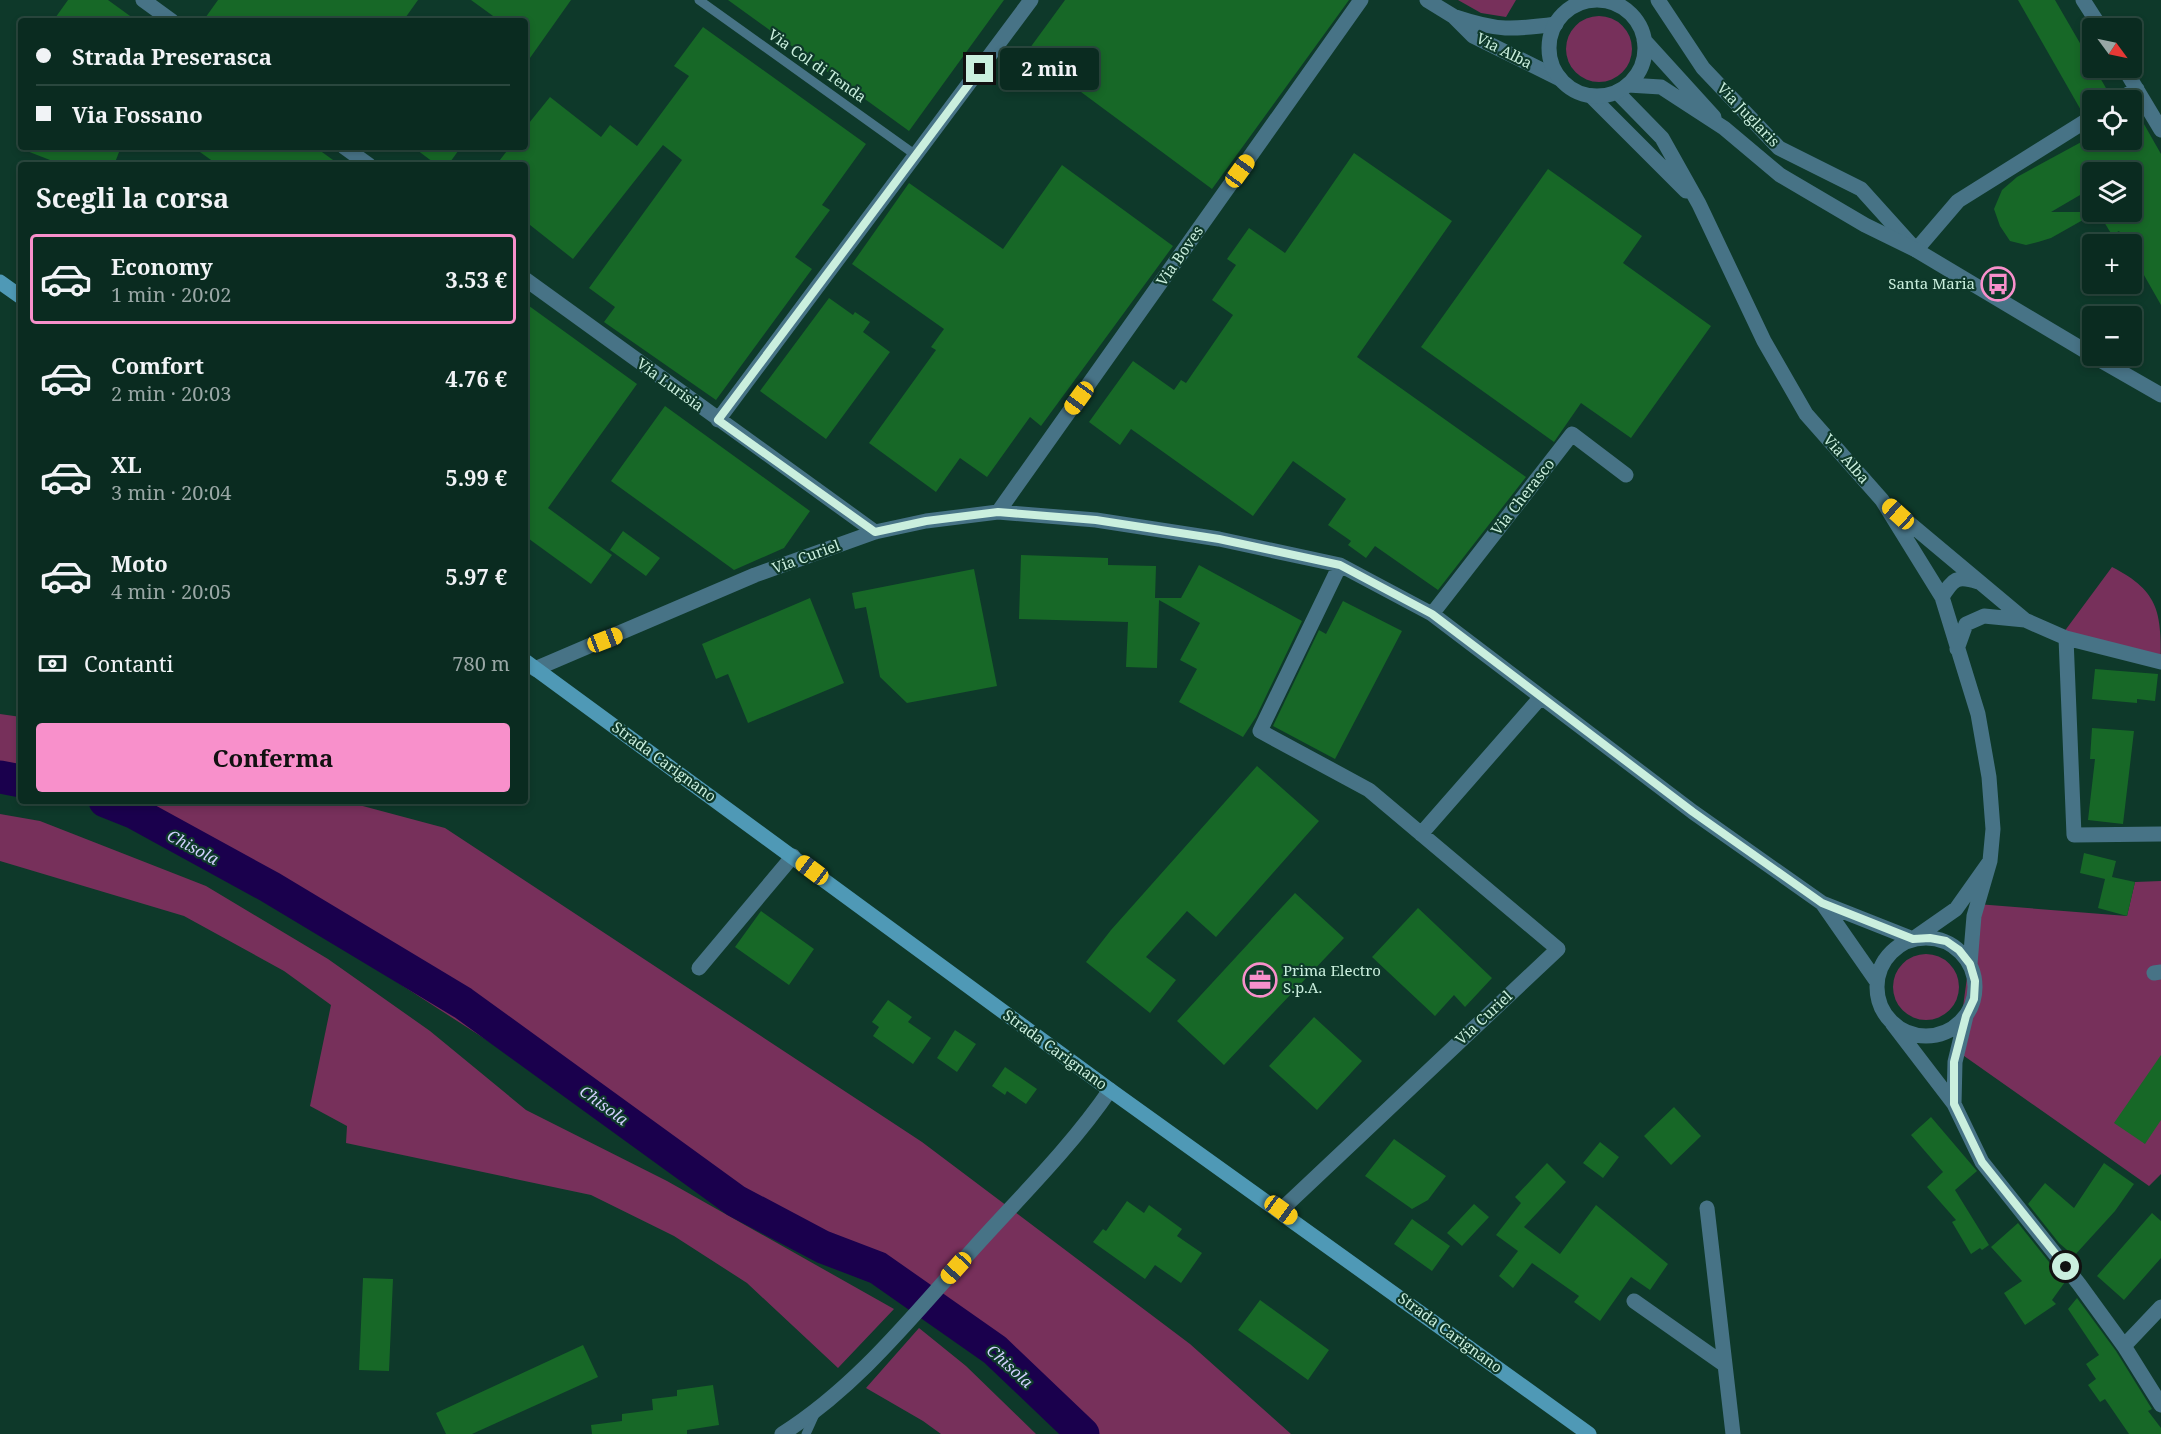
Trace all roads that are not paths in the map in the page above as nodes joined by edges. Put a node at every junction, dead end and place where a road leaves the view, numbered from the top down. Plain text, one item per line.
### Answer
1 (143, 0) edge
2 (699, 0) edge
3 (1031, 0) edge
4 (1361, 0) edge
5 (1427, 0) edge
6 (1629, 0) edge
7 (1658, 0) edge
8 (2083, 0) edge
9 (1579, 2) edge
10 (1453, 16) junction
11 (168, 18) edge
12 (2095, 18) edge
13 (1635, 19) junction
14 (1556, 24) junction
15 (1644, 40) junction
16 (2130, 78) edge
17 (1560, 79) junction
18 (1623, 88) junction
19 (2137, 89) joint
20 (1591, 96) junction
21 (2082, 123) edge
22 (1724, 128) junction
23 (2161, 129) edge
24 (348, 150) edge
25 (917, 156) junction
26 (365, 162) edge
27 (1699, 204) junction
28 (1916, 250) junction
29 (528, 281) edge
30 (0, 282) edge
31 (18, 295) edge
32 (2082, 348) edge
33 (2112, 366) edge
34 (2161, 395) edge
35 (718, 420) junction
36 (1626, 476) dead end
37 (1882, 500) junction
38 (998, 512) junction
39 (875, 532) junction
40 (1340, 565) junction
41 (1978, 582) junction
42 (1942, 597) junction
43 (1432, 614) junction
44 (2025, 620) junction
45 (2066, 638) junction
46 (1957, 649) junction
47 (2161, 662) edge
48 (530, 665) edge
49 (1541, 697) junction
50 (1421, 834) junction
51 (2161, 834) edge
52 (794, 856) junction
53 (1990, 861) junction
54 (1822, 903) junction
55 (1913, 939) junction
56 (1970, 964) junction
57 (699, 968) dead end
58 (1877, 982) junction
59 (1966, 1016) junction
60 (1892, 1023) junction
61 (1110, 1090) junction
62 (1954, 1104) junction
63 (1707, 1208) dead end
64 (1281, 1210) junction
65 (1634, 1301) dead end
66 (2161, 1307) edge
67 (2124, 1346) junction
68 (1725, 1365) junction
69 (2161, 1405) edge
70 (797, 1431) edge
71 (782, 1434) edge
72 (1589, 1434) edge
73 (1733, 1434) edge

1 - 11 street
2 - 25 lane, Via Col di Tenda
3 - 25 street
4 - 38 street, Via Boves
5 - 10 street, Via Alba
6 - 13 street
7 - 28 street, Via Juglaris
8 - 12 street
9 - 13 street
9 - 14 street
10 - 14 street, Via Alba
10 - 17 street, Via Alba
13 - 15 street
14 - 17 street
15 - 18 street
15 - 22 street, Via Juglaris
16 - 19 street
17 - 20 street
18 - 20 street
18 - 22 street, Via Juglaris
18 - 27 street, Via Alba
19 - 23 street
20 - 27 street, Via Alba
21 - 28 street
22 - 28 street, Via Juglaris
24 - 26 street
25 - 35 street
27 - 37 street, Via Alba
28 - 32 street, Via Juglaris
29 - 35 street, Via Lurisia
30 - 31 main road
33 - 34 street, Via Juglaris
35 - 39 street, Via Lurisia
36 - 43 street, Via Cherasco
37 - 41 street
37 - 42 street, Via Alba
38 - 39 street, Via Curiel
38 - 40 street, Via Curiel
39 - 48 street, Via Curiel
40 - 43 street, Via Curiel
40 - 50 street, Via Curiel
41 - 42 street
41 - 44 street
42 - 46 street, Via Alba
43 - 49 street, Via Curiel
44 - 45 street
44 - 46 street
45 - 47 street
45 - 51 street
46 - 53 street, Via Alba
48 - 52 main road, Strada Carignano
49 - 50 street
49 - 54 street, Via Curiel
50 - 64 street, Via Curiel
52 - 57 street
52 - 61 main road, Strada Carignano
53 - 55 street, Via Alba
53 - 56 street, Via Alba
54 - 55 street, Via Curiel
54 - 58 street, Via Curiel
55 - 56 street
55 - 58 street
56 - 59 street
58 - 60 street
59 - 60 street
59 - 62 street
60 - 62 street
61 - 64 main road, Strada Carignano
61 - 70 street
62 - 67 street
63 - 68 street
64 - 72 main road, Strada Carignano
65 - 68 street
66 - 67 street
67 - 69 street
68 - 73 street
70 - 71 street

